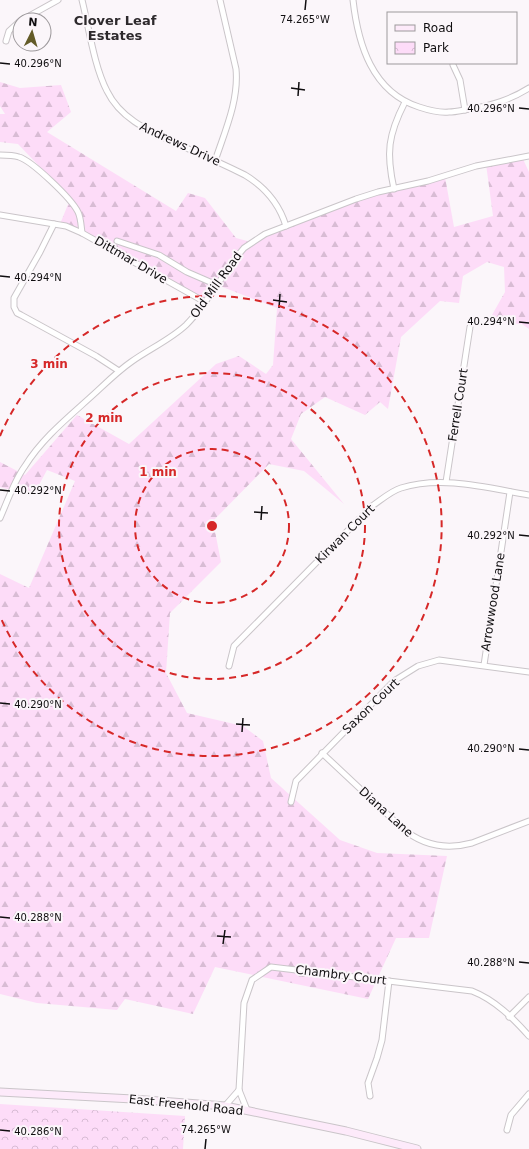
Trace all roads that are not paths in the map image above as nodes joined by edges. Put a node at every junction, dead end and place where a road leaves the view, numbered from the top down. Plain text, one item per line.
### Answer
1 (58, 0) edge
2 (82, 0) edge
3 (220, 0) edge
4 (353, 0) edge
5 (37, 12) edge
6 (12, 29) edge
7 (6, 41) dead end
8 (453, 65) dead end
9 (529, 88) edge
10 (405, 102) junction
11 (464, 110) junction
12 (0, 155) edge
13 (529, 156) edge
14 (215, 160) junction
15 (394, 189) junction
16 (0, 215) edge
17 (54, 224) junction
18 (286, 226) junction
19 (82, 233) junction
20 (117, 241) dead end
21 (217, 285) junction
22 (205, 302) junction
23 (470, 328) dead end
24 (118, 371) junction
25 (446, 482) junction
26 (510, 492) junction
27 (529, 495) edge
28 (0, 518) edge
29 (484, 665) junction
30 (229, 666) dead end
31 (529, 672) edge
32 (322, 753) junction
33 (291, 802) dead end
34 (529, 821) edge
35 (389, 981) junction
36 (529, 997) edge
37 (509, 1017) junction
38 (529, 1036) edge
39 (239, 1090) junction
40 (0, 1092) edge
41 (529, 1094) edge
42 (370, 1096) dead end
43 (225, 1106) junction
44 (247, 1110) junction
45 (507, 1130) dead end
46 (417, 1149) edge

1 - 5 street
2 - 14 street, Andrews Drive
3 - 14 street
4 - 10 street
6 - 7 street
8 - 11 street
9 - 11 street
10 - 11 street
10 - 15 street
12 - 19 street
13 - 15 street, Old Mill Road
14 - 18 street, Andrews Drive
15 - 18 street, Old Mill Road
16 - 17 street, Dittmar Drive
17 - 19 street, Dittmar Drive
17 - 24 street
18 - 21 street, Old Mill Road
19 - 22 street, Dittmar Drive
20 - 21 street
21 - 22 street, Old Mill Road
22 - 24 street, Old Mill Road
23 - 25 street, Ferrell Court
24 - 28 street, Old Mill Road
25 - 26 street, Kirwan Court
25 - 30 street, Kirwan Court
26 - 27 street, Kirwan Court
26 - 29 street, Arrowwood Lane
29 - 31 street, Saxon Court
29 - 32 street, Saxon Court
32 - 33 street, Saxon Court
32 - 34 street, Diana Lane
35 - 37 street, Chambry Court
35 - 39 street, Chambry Court
35 - 42 street
36 - 37 street
37 - 38 street, Chambry Court
39 - 43 street
39 - 44 street, Chambry Court
40 - 43 main road, East Freehold Road
41 - 45 street
43 - 44 main road, East Freehold Road
44 - 46 main road, East Freehold Road

